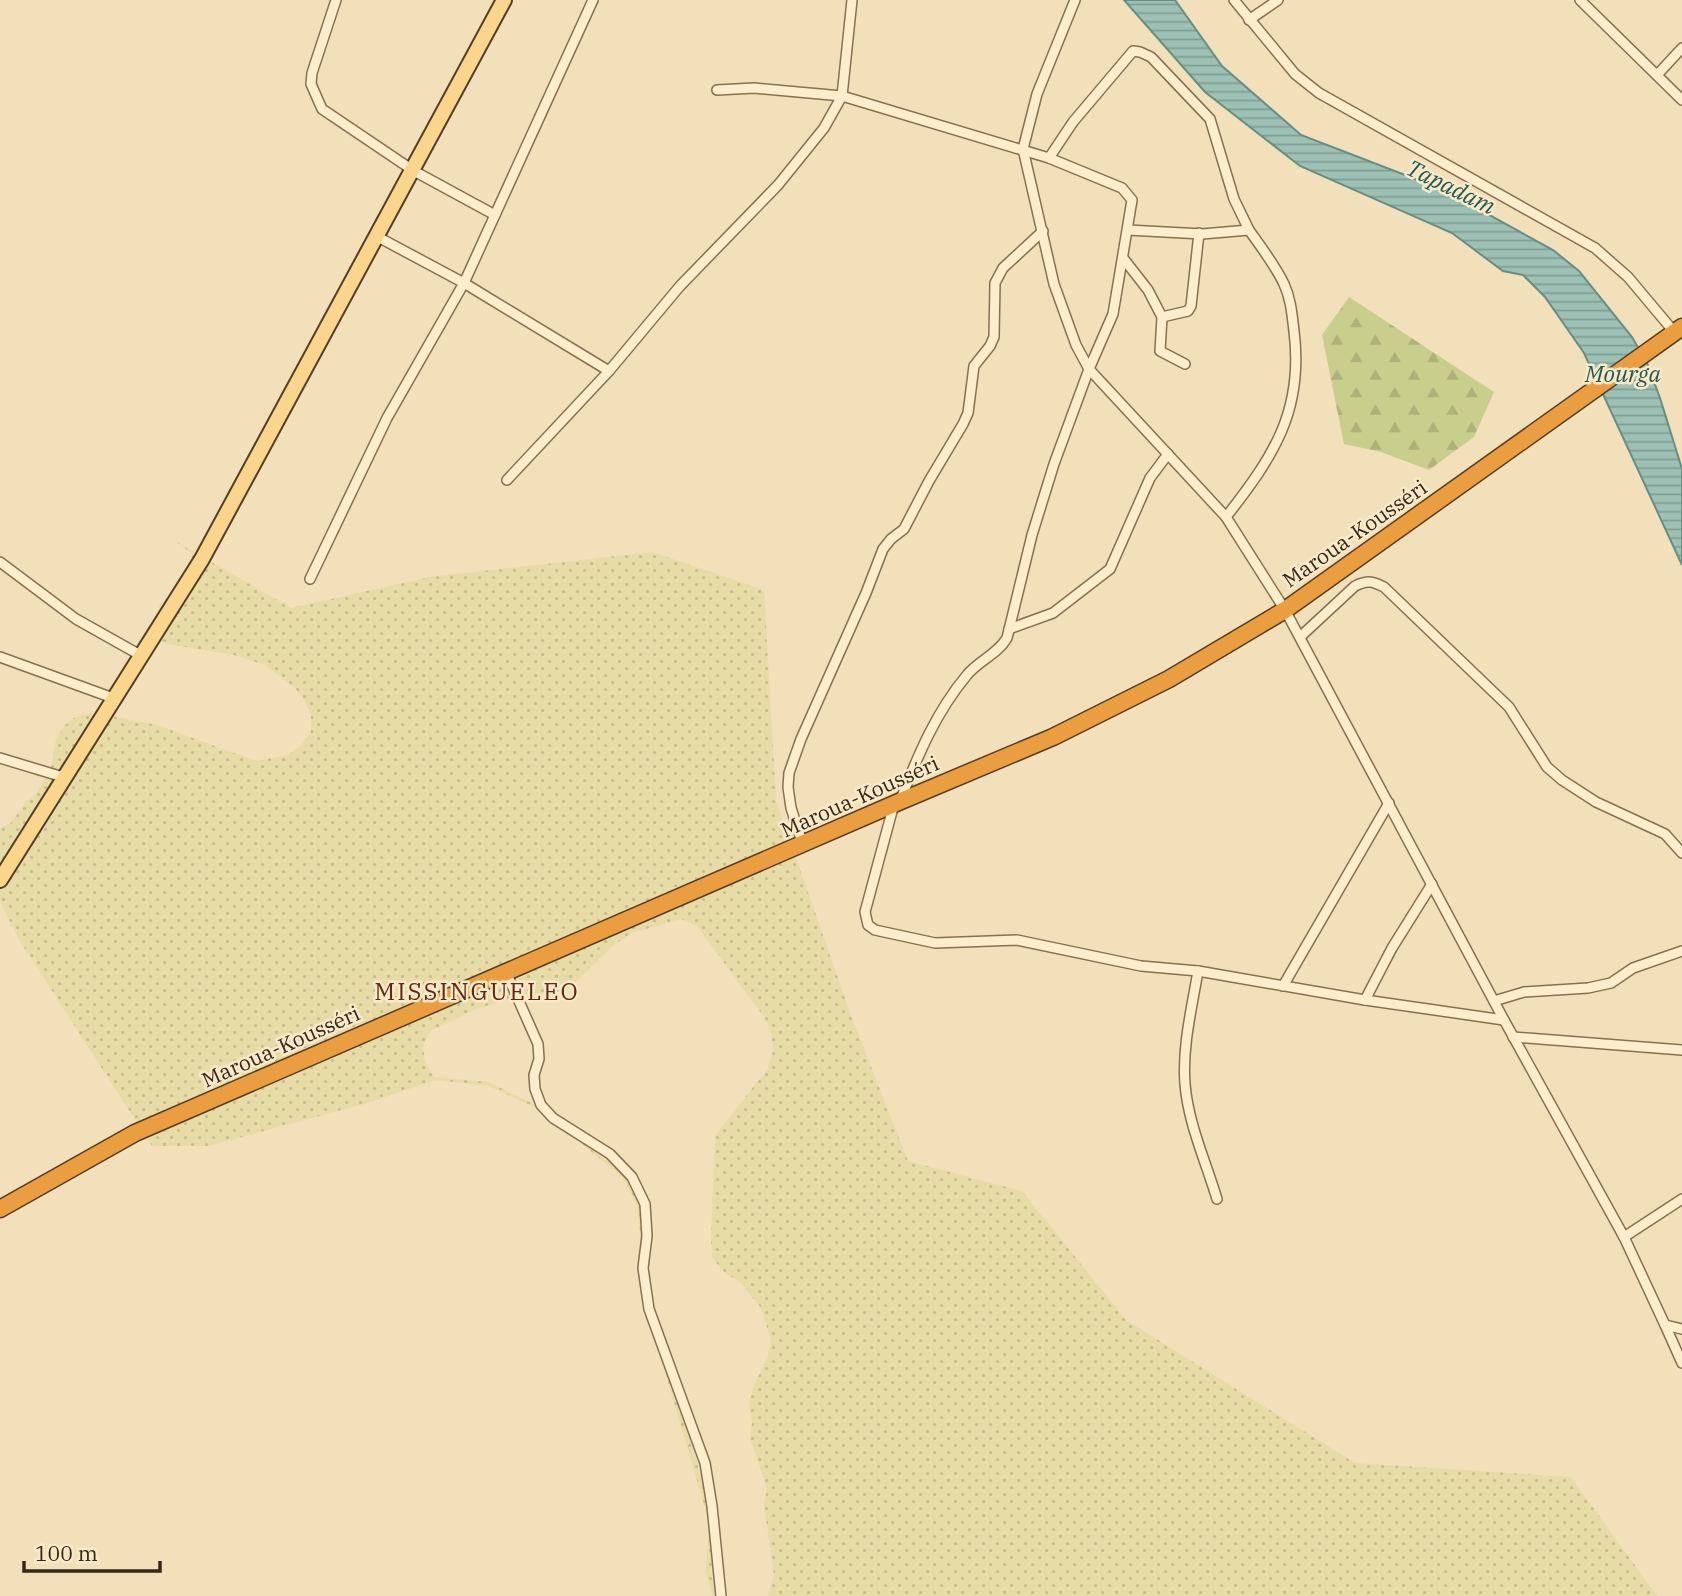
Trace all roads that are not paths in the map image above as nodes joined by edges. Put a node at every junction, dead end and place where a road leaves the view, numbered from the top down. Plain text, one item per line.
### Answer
1 (336, 0) edge
2 (504, 0) edge
3 (593, 0) edge
4 (852, 0) edge
5 (1075, 0) edge
6 (1234, 0) edge
7 (1278, 0) edge
8 (1580, 0) edge
9 (1249, 20) junction
10 (1682, 48) edge
11 (1657, 75) junction
12 (717, 90) dead end
13 (842, 96) junction
14 (1682, 100) edge
15 (1023, 149) junction
16 (1049, 158) junction
17 (414, 171) junction
18 (495, 215) junction
19 (1128, 230) junction
20 (1249, 230) junction
21 (1043, 231) junction
22 (1199, 233) junction
23 (378, 237) junction
24 (1123, 258) junction
25 (464, 283) junction
26 (1162, 317) junction
27 (1678, 330) edge
28 (1185, 364) dead end
29 (1089, 369) junction
30 (609, 372) junction
31 (1168, 454) junction
32 (507, 480) dead end
33 (1226, 517) junction
34 (0, 562) edge
35 (310, 579) dead end
36 (1285, 610) junction
37 (1009, 629) junction
38 (1300, 636) junction
39 (140, 655) junction
40 (0, 657) edge
41 (113, 698) junction
42 (0, 758) edge
43 (63, 777) junction
44 (897, 802) junction
45 (1389, 803) junction
46 (803, 845) junction
47 (1682, 853) edge
48 (0, 880) edge
49 (1432, 884) junction
50 (1682, 951) edge
51 (1198, 971) junction
52 (506, 972) junction
53 (1283, 986) junction
54 (1365, 1000) junction
55 (1494, 1001) junction
56 (1504, 1020) junction
57 (1513, 1037) junction
58 (1682, 1050) edge
59 (1217, 1199) dead end
60 (1682, 1199) edge
61 (0, 1209) edge
62 (1625, 1237) junction
63 (1665, 1325) junction
64 (1682, 1329) edge
65 (1682, 1363) edge
66 (721, 1596) edge

1 - 17 street
2 - 17 main road
3 - 18 street
4 - 13 street
5 - 15 street
6 - 9 street
7 - 9 street
8 - 11 street
9 - 27 street
10 - 11 street
11 - 14 street
12 - 13 street
13 - 15 street
13 - 30 street
15 - 16 street
15 - 21 street
16 - 19 street
16 - 20 street
17 - 18 street
17 - 23 main road
18 - 25 street
19 - 22 street
19 - 24 street
20 - 22 street
20 - 33 street
21 - 29 street
21 - 46 street
22 - 26 street
23 - 25 street
23 - 39 main road
24 - 26 street
24 - 29 street
25 - 30 street
25 - 35 street
26 - 28 street
27 - 36 highway, Maroua-Kousséri
29 - 31 street
29 - 37 street
30 - 32 street
31 - 33 street
31 - 37 street
33 - 36 street
34 - 39 street
36 - 38 street
36 - 44 highway, Maroua-Kousséri
37 - 44 street
38 - 45 street
38 - 47 street
39 - 41 main road
40 - 41 street
41 - 43 main road
42 - 43 street
43 - 48 main road
44 - 46 highway, Maroua-Kousséri
44 - 51 street
45 - 49 street
45 - 53 street
46 - 52 highway, Maroua-Kousséri
49 - 54 street
49 - 55 street
50 - 55 street
51 - 53 street
51 - 59 street
52 - 61 highway, Maroua-Kousséri
52 - 66 street
53 - 54 street
54 - 56 street
55 - 56 street
56 - 57 street
57 - 58 street
57 - 62 street
60 - 62 street
62 - 63 street
63 - 64 street
63 - 65 street

